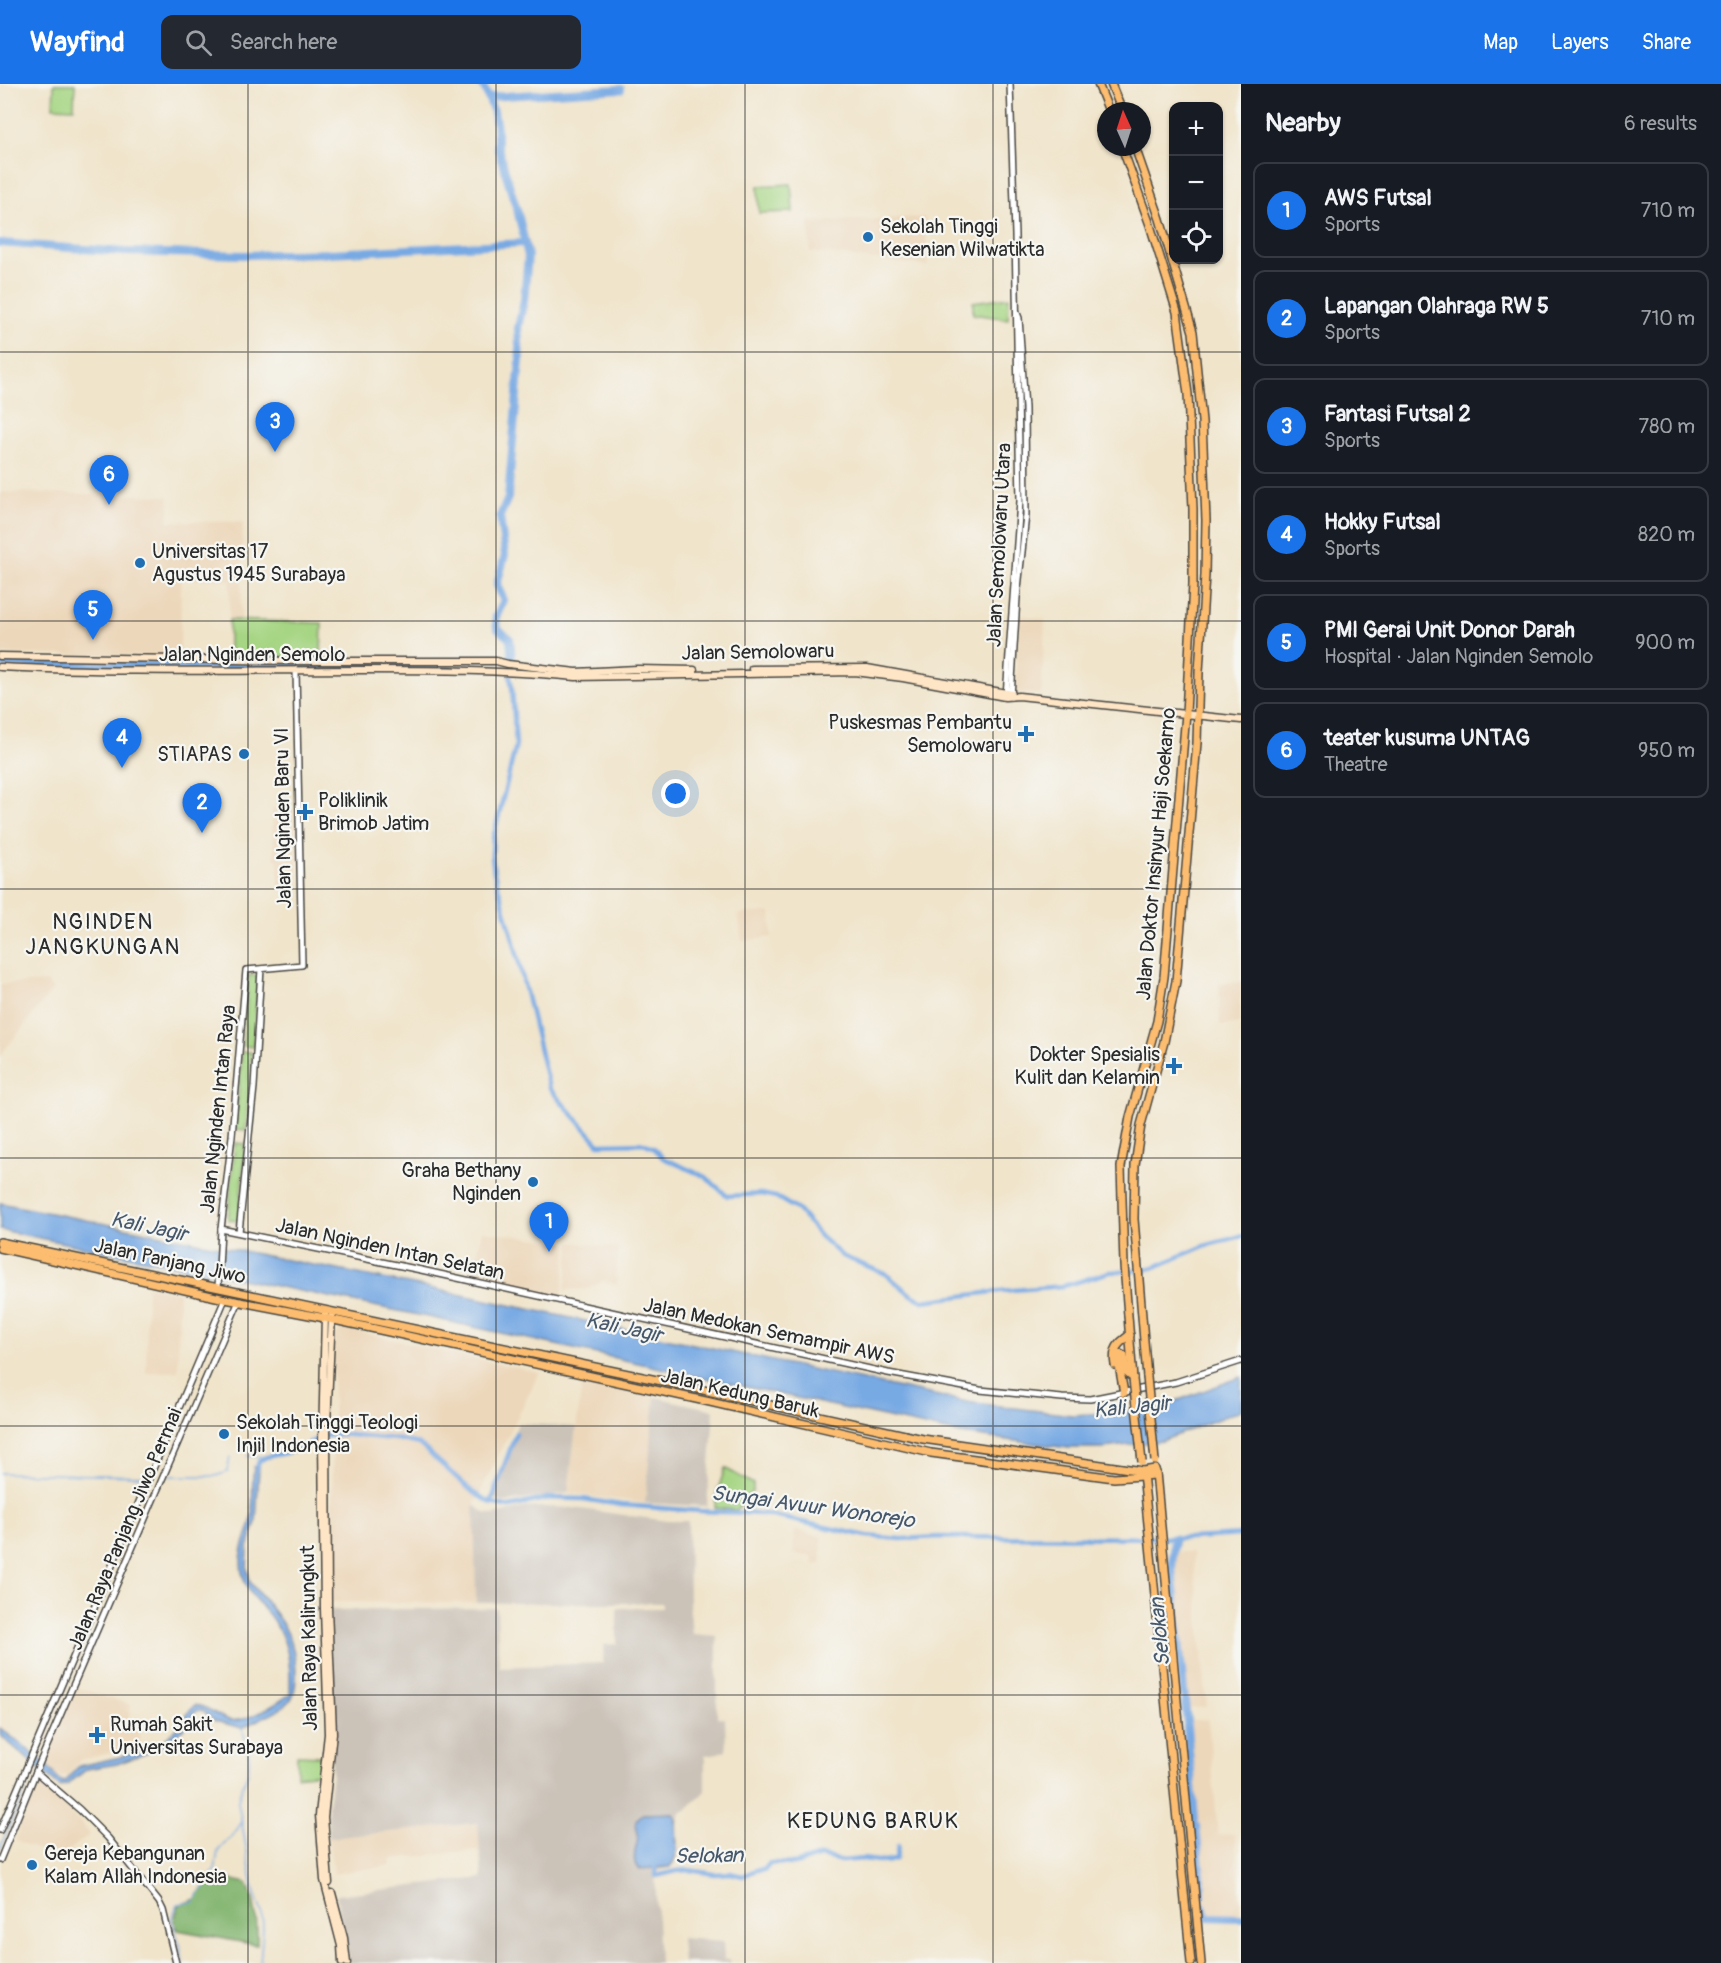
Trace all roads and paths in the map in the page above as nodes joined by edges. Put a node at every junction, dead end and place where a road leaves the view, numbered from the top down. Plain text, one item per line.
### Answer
1 (1010, 84) edge
2 (1098, 84) edge
3 (1111, 84) edge
4 (1116, 98) junction
5 (1105, 102) edge
6 (1113, 102) edge
7 (1118, 102) edge
8 (1125, 156) edge
9 (1139, 156) edge
10 (1204, 477) junction
11 (1192, 479) junction
12 (1204, 496) junction
13 (1192, 497) junction
14 (0, 656) edge
15 (71, 664) junction
16 (0, 667) edge
17 (509, 668) junction
18 (296, 670) junction
19 (1008, 695) junction
20 (1186, 713) junction
21 (1198, 714) junction
22 (1241, 720) edge
23 (1186, 876) junction
24 (1173, 877) junction
25 (1172, 895) junction
26 (1185, 896) junction
27 (261, 969) junction
28 (222, 1229) junction
29 (239, 1232) junction
30 (0, 1242) edge
31 (0, 1248) edge
32 (11, 1248) junction
33 (218, 1288) junction
34 (225, 1299) junction
35 (552, 1300) joint
36 (239, 1301) junction
37 (329, 1315) junction
38 (1130, 1335) junction
39 (483, 1345) junction
40 (482, 1353) junction
41 (1241, 1361) edge
42 (1133, 1379) junction
43 (1122, 1393) junction
44 (180, 1402) junction
45 (194, 1407) junction
46 (177, 1410) junction
47 (190, 1415) junction
48 (825, 1419) junction
49 (823, 1429) junction
50 (923, 1439) junction
51 (921, 1451) junction
52 (1155, 1468) junction
53 (1143, 1474) junction
54 (131, 1520) junction
55 (143, 1524) junction
56 (125, 1533) junction
57 (138, 1537) junction
58 (84, 1631) junction
59 (96, 1635) junction
60 (81, 1640) junction
61 (92, 1644) junction
62 (330, 1709) junction
63 (37, 1770) junction
64 (0, 1830) edge
65 (0, 1860) edge
66 (1186, 1908) junction
67 (1196, 1908) junction
68 (1197, 1923) junction
69 (1187, 1924) junction
70 (176, 1963) edge
71 (342, 1963) edge
72 (348, 1963) edge
73 (1191, 1963) edge
74 (1201, 1963) edge

1 - 19 street, Jalan Semolowaru Utara
2 - 5 main road
3 - 4 main road
4 - 6 main road
4 - 7 main road
8 - 11 main road, Jalan Doktor Insinyur Haji Soekarno
9 - 10 main road, Jalan Doktor Insinyur Haji Soekarno
10 - 11 main road
10 - 12 main road, Jalan Doktor Insinyur Haji Soekarno
11 - 13 main road, Jalan Doktor Insinyur Haji Soekarno
12 - 13 main road
12 - 21 main road, Jalan Doktor Insinyur Haji Soekarno
13 - 20 main road, Jalan Doktor Insinyur Haji Soekarno
14 - 15 main road, Jalan Nginden Semolo
15 - 16 main road, Jalan Nginden Semolo
15 - 17 main road, Jalan Nginden Semolo
15 - 18 main road, Jalan Nginden Semolo
17 - 18 main road, Jalan Nginden Semolo
17 - 19 main road, Jalan Semolowaru
18 - 27 street, Jalan Nginden Baru VI
19 - 20 main road, Jalan Semolowaru
20 - 21 main road, Jalan Semolowaru
20 - 24 main road, Jalan Doktor Insinyur Haji Soekarno
21 - 22 main road
21 - 23 main road, Jalan Doktor Insinyur Haji Soekarno
23 - 24 main road
23 - 26 main road, Jalan Doktor Insinyur Haji Soekarno
24 - 25 main road, Jalan Doktor Insinyur Haji Soekarno
25 - 26 main road
25 - 38 main road, Jalan Doktor Insinyur Haji Soekarno
26 - 52 main road, Jalan Doktor Insinyur Haji Soekarno, bridge
27 - 28 street, Jalan Nginden Intan Raya
27 - 29 street, Jalan Nginden Intan Raya
28 - 29 street, Jalan Nginden Intan Selatan
28 - 33 street, Jalan Nginden Intan Raya
29 - 35 street, Jalan Nginden Intan Selatan
30 - 31 main road
30 - 32 main road, Jalan Panjang Jiwo
31 - 32 main road, Jalan Panjang Jiwo
32 - 33 main road, Jalan Panjang Jiwo
32 - 34 main road, Jalan Panjang Jiwo
33 - 37 main road, Jalan Panjang Jiwo
34 - 36 main road, Jalan Panjang Jiwo
34 - 44 street, Jalan Raya Panjang Jiwo Permai
35 - 43 street, Jalan Medokan Semampir AWS
36 - 37 main road, Jalan Panjang Jiwo
36 - 45 street, Jalan Raya Panjang Jiwo Permai
37 - 39 main road, Jalan Kedung Baruk
37 - 40 main road, Jalan Kedung Baruk
37 - 62 main road, Jalan Raya Kalirungkut
38 - 42 main road, Jalan Doktor Insinyur Haji Soekarno
38 - 43 main road
39 - 40 main road
39 - 48 main road, Jalan Kedung Baruk
40 - 49 main road, Jalan Kedung Baruk
41 - 43 street, Jalan Medokan Semampir AWS
42 - 43 main road
42 - 53 main road, Jalan Doktor Insinyur Haji Soekarno, bridge
44 - 45 street
44 - 46 street, Jalan Raya Panjang Jiwo Permai
45 - 47 street, Jalan Raya Panjang Jiwo Permai
46 - 47 street
46 - 54 street, Jalan Raya Panjang Jiwo Permai
47 - 55 street, Jalan Raya Panjang Jiwo Permai
48 - 49 main road
48 - 50 main road, Jalan Kedung Baruk
49 - 51 main road, Jalan Kedung Baruk
50 - 51 main road
50 - 53 main road, Jalan Kedung Baruk
51 - 53 main road, Jalan Kedung Baruk
52 - 53 main road
52 - 67 main road, Jalan Doktor Insinyur Haji Soekarno
53 - 66 main road, Jalan Doktor Insinyur Haji Soekarno
54 - 55 street
54 - 56 street, Jalan Raya Panjang Jiwo Permai
55 - 57 street, Jalan Raya Panjang Jiwo Permai
56 - 57 street
56 - 58 street, Jalan Raya Panjang Jiwo Permai
57 - 59 street, Jalan Raya Panjang Jiwo Permai
58 - 59 street
58 - 60 street, Jalan Raya Panjang Jiwo Permai
59 - 61 street, Jalan Raya Panjang Jiwo Permai
60 - 61 street
60 - 64 street, Jalan Raya Panjang Jiwo Permai
61 - 63 street, Jalan Raya Panjang Jiwo Permai
62 - 71 main road, Jalan Raya Kalirungkut
62 - 72 main road, Jalan Raya Kalirungkut
63 - 65 street, Jalan Raya Panjang Jiwo Permai
63 - 70 street
66 - 67 main road
66 - 69 main road, Jalan Doktor Insinyur Haji Soekarno
67 - 68 main road, Jalan Doktor Insinyur Haji Soekarno
68 - 69 main road
68 - 74 main road, Jalan Doktor Insinyur Haji Soekarno
69 - 73 main road, Jalan Doktor Insinyur Haji Soekarno

